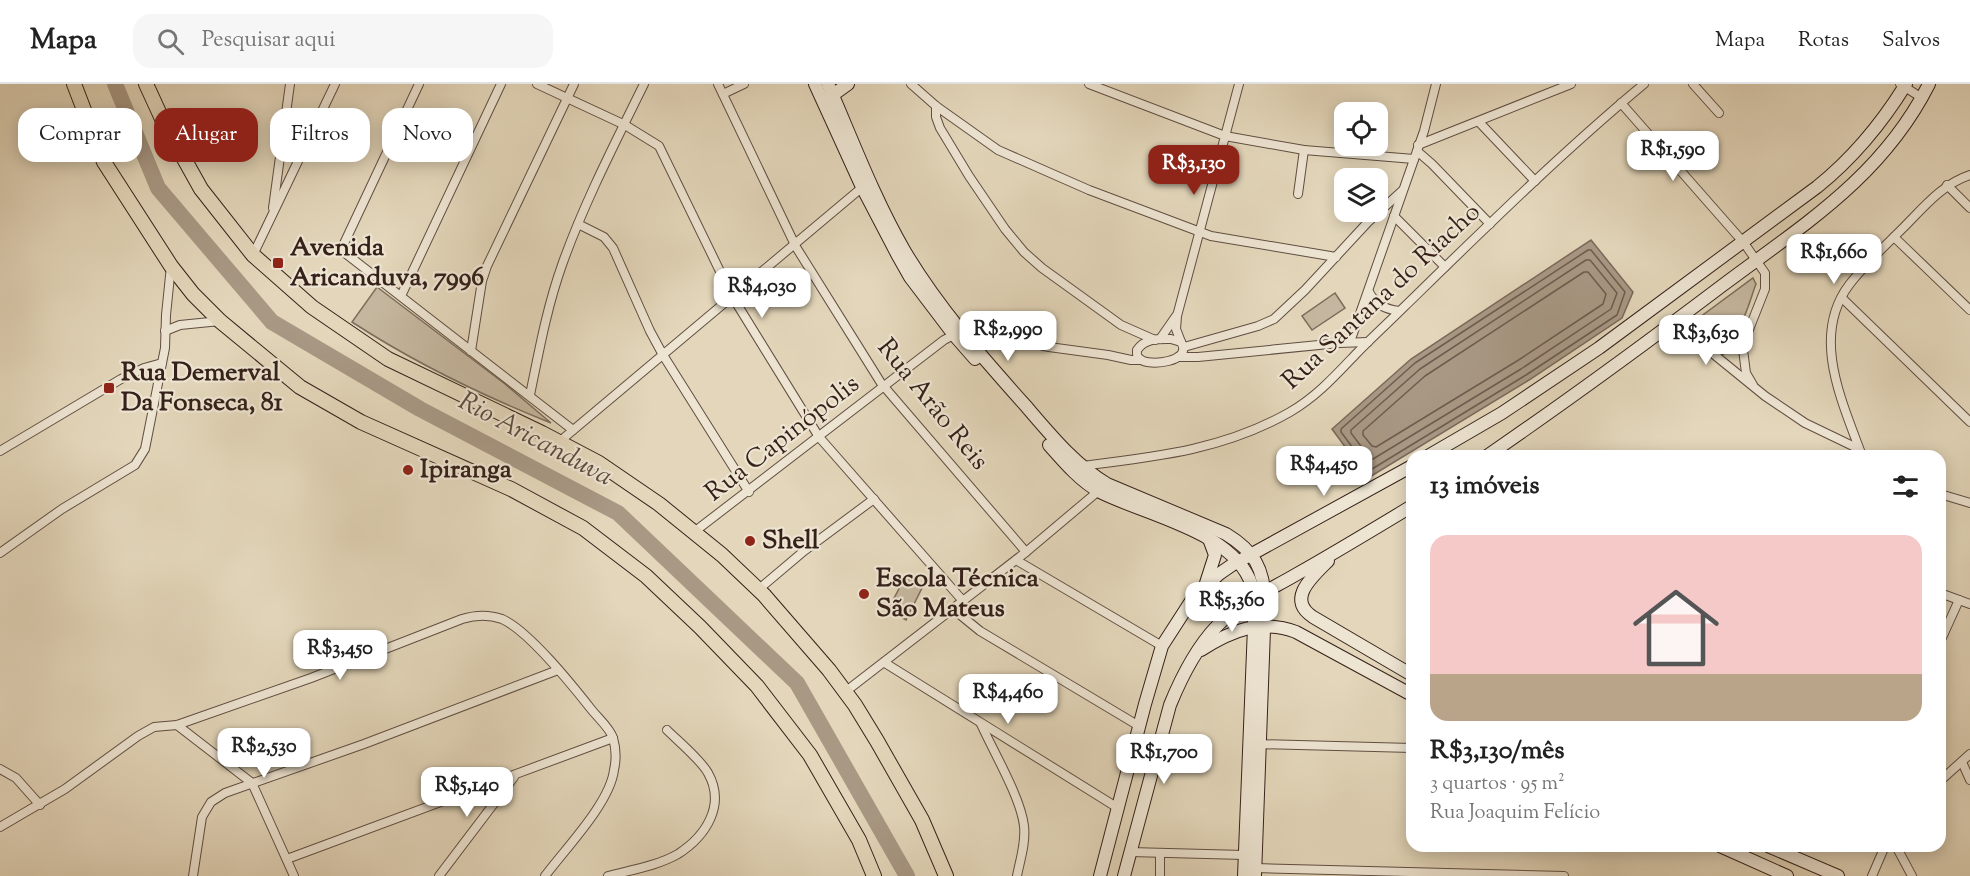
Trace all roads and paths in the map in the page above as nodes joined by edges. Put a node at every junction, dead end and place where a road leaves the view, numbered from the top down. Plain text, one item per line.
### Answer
1 (74, 84) edge
2 (147, 84) edge
3 (290, 84) edge
4 (335, 84) edge
5 (418, 84) edge
6 (501, 84) edge
7 (537, 84) edge
8 (574, 84) edge
9 (644, 84) edge
10 (718, 84) edge
11 (744, 84) edge
12 (848, 84) edge
13 (911, 84) edge
14 (1089, 84) edge
15 (1239, 84) edge
16 (1436, 84) edge
17 (1571, 84) edge
18 (1644, 84) edge
19 (1693, 84) edge
20 (1929, 84) edge
21 (1903, 85) edge
22 (823, 89) edge
23 (723, 94) junction
24 (567, 98) junction
25 (1922, 98) junction
26 (1621, 103) junction
27 (936, 106) junction
28 (286, 108) edge
29 (324, 108) edge
30 (1719, 113) dead end
31 (1479, 122) junction
32 (625, 125) junction
33 (1225, 136) junction
34 (1304, 150) junction
35 (1416, 152) junction
36 (278, 162) edge
37 (298, 162) edge
38 (1970, 175) edge
39 (1535, 181) junction
40 (866, 185) junction
41 (1947, 186) junction
42 (1402, 191) junction
43 (1298, 194) dead end
44 (1970, 208) edge
45 (1394, 216) junction
46 (272, 218) junction
47 (578, 224) junction
48 (1490, 224) junction
49 (1199, 231) junction
50 (1894, 237) junction
51 (1744, 243) junction
52 (795, 245) junction
53 (254, 255) junction
54 (1336, 256) junction
55 (1757, 260) junction
56 (171, 266) junction
57 (1445, 267) junction
58 (1369, 292) junction
59 (401, 296) junction
60 (733, 297) junction
61 (1842, 298) junction
62 (1970, 310) edge
63 (1400, 311) junction
64 (1177, 316) junction
65 (220, 321) junction
66 (1674, 322) junction
67 (1121, 325) junction
68 (165, 331) junction
69 (958, 332) junction
70 (1158, 339) junction
71 (1350, 342) junction
72 (1368, 342) junction
73 (1742, 342) junction
74 (1182, 345) junction
75 (1137, 349) junction
76 (471, 351) junction
77 (1712, 353) junction
78 (663, 355) junction
79 (1108, 355) junction
80 (1178, 357) junction
81 (1141, 360) junction
82 (162, 363) junction
83 (884, 387) junction
84 (1755, 388) junction
85 (530, 395) junction
86 (1970, 422) edge
87 (573, 430) junction
88 (819, 437) junction
89 (559, 442) junction
90 (1438, 450) edge
91 (1496, 450) edge
92 (1857, 450) edge
93 (1860, 450) edge
94 (0, 451) edge
95 (1076, 468) junction
96 (1406, 469) edge
97 (1103, 488) junction
98 (749, 492) junction
99 (1946, 496) edge
100 (874, 499) junction
101 (1970, 503) edge
102 (1406, 510) edge
103 (694, 532) junction
104 (1209, 539) junction
105 (1342, 548) junction
106 (1026, 552) junction
107 (0, 553) edge
108 (1252, 554) junction
109 (1017, 560) junction
110 (1239, 561) junction
111 (1206, 585) junction
112 (759, 589) junction
113 (1260, 595) junction
114 (1946, 595) edge
115 (1959, 600) junction
116 (963, 601) junction
117 (1970, 604) edge
118 (953, 609) junction
119 (1313, 617) junction
120 (1259, 626) junction
121 (1946, 629) edge
122 (1296, 632) junction
123 (1162, 646) junction
124 (1196, 654) junction
125 (885, 663) junction
126 (558, 670) junction
127 (1406, 671) edge
128 (845, 692) junction
129 (1406, 692) edge
130 (981, 723) junction
131 (177, 725) junction
132 (1139, 726) junction
133 (667, 730) dead end
134 (613, 738) junction
135 (1254, 744) junction
136 (1406, 748) edge
137 (1970, 754) edge
138 (1962, 762) junction
139 (0, 769) edge
140 (514, 776) junction
141 (1946, 776) edge
142 (1970, 780) edge
143 (252, 783) junction
144 (39, 805) junction
145 (1118, 808) junction
146 (0, 827) edge
147 (1130, 852) junction
148 (1733, 852) edge
149 (1794, 852) edge
150 (1882, 852) edge
151 (1899, 852) edge
152 (1160, 853) junction
153 (1244, 855) junction
154 (287, 859) junction
155 (1805, 862) junction
156 (1255, 872) edge
157 (193, 876) edge
158 (294, 876) edge
159 (438, 876) edge
160 (545, 876) edge
161 (608, 876) edge
162 (874, 876) edge
163 (946, 876) edge
164 (1017, 876) edge
165 (1100, 876) edge
166 (1124, 876) edge
167 (1160, 876) edge
168 (1244, 876) edge
169 (1538, 876) edge
170 (1564, 876) edge
171 (1783, 876) edge
172 (1838, 876) edge
173 (1872, 876) edge
174 (1912, 876) edge

1 - 56 highway
2 - 53 highway
3 - 28 street
4 - 29 street
5 - 59 street
6 - 59 street
7 - 24 street
8 - 24 street
9 - 32 street
10 - 23 street, Rua Arão Reis
11 - 23 street
12 - 22 main road
13 - 27 street
14 - 33 street
15 - 33 street
16 - 35 street
17 - 31 street
18 - 26 street, Rua Santana do Riacho
19 - 30 street
20 - 25 main road
21 - 25 street
21 - 51 main road
22 - 40 main road
23 - 52 street, Rua Arão Reis
24 - 32 street
24 - 76 street
25 - 55 main road
26 - 39 street, Rua Santana do Riacho
26 - 51 street
27 - 49 street
27 - 67 street
31 - 35 street
31 - 39 street
32 - 47 street
32 - 60 street
33 - 34 street
33 - 49 street
34 - 35 street
34 - 43 street
35 - 42 street
35 - 48 street
36 - 46 street
37 - 46 street
38 - 41 street
39 - 48 street, Rua Santana do Riacho
40 - 52 street
40 - 69 main road
41 - 44 street
41 - 50 street
42 - 45 street
42 - 54 street
45 - 57 street
45 - 58 street
46 - 53 street
47 - 78 street
47 - 85 street
48 - 57 street, Rua Santana do Riacho
49 - 54 street
49 - 64 street
50 - 61 street
50 - 62 street
51 - 55 street
51 - 90 main road
52 - 60 street
52 - 83 street, Rua Arão Reis
53 - 89 highway
54 - 74 street
55 - 66 main road
55 - 73 street
56 - 65 highway
56 - 68 street
57 - 63 street, Rua Santana do Riacho
58 - 63 street
58 - 71 street
59 - 76 street
60 - 78 street
60 - 88 street
61 - 86 street
61 - 93 street
63 - 72 street, Rua Santana do Riacho
64 - 70 street
64 - 74 street
65 - 68 street
65 - 162 highway
66 - 77 street
66 - 91 main road
67 - 70 street
67 - 75 street
68 - 82 street
69 - 79 street
69 - 83 street, Rua Capinópolis
69 - 95 main road
70 - 74 street
70 - 75 street
71 - 72 street
71 - 80 street
72 - 95 street, Rua Santana do Riacho
73 - 77 street
73 - 84 street
74 - 80 street
75 - 79 street
75 - 81 street
76 - 85 street
77 - 84 street
78 - 87 street
78 - 98 street
79 - 81 street
80 - 81 street
82 - 94 street
82 - 107 street
83 - 88 street, Rua Capinópolis
83 - 106 street, Rua Arão Reis
84 - 92 street
85 - 87 street
87 - 89 street
88 - 98 street, Rua Capinópolis
88 - 100 street
89 - 103 highway
95 - 97 main road
96 - 108 main road
97 - 104 main road
97 - 106 street
97 - 108 main road
98 - 103 street, Rua Capinópolis
99 - 101 street
100 - 112 street
100 - 116 street
102 - 105 main road
103 - 112 highway
104 - 110 main road
104 - 111 main road
105 - 113 main road
105 - 119 main road
106 - 109 street
108 - 110 main road
108 - 113 main road
109 - 116 street
109 - 123 street
110 - 111 main road
110 - 113 main road
111 - 123 main road
112 - 128 highway
113 - 120 main road
113 - 124 main road
114 - 115 street
115 - 117 street
115 - 121 street
116 - 118 street
118 - 125 street
118 - 132 street
119 - 122 main road
119 - 127 main road
120 - 122 main road
120 - 124 main road
120 - 135 main road
122 - 129 main road
123 - 132 main road
124 - 147 main road
125 - 128 street
125 - 130 street
126 - 131 street
126 - 134 street
126 - 143 street
128 - 163 highway
130 - 145 street
130 - 164 street
131 - 143 street
131 - 144 street
132 - 145 main road
133 - 161 street
134 - 140 street
134 - 160 street
135 - 136 street
135 - 153 main road
135 - 156 main road
137 - 138 street
138 - 141 street
138 - 142 street
139 - 144 street
140 - 154 street
140 - 159 street
143 - 154 street
143 - 157 street
144 - 146 street
145 - 165 main road
147 - 152 street
147 - 166 main road
148 - 171 main road
149 - 155 main road
150 - 173 street
151 - 174 street
152 - 153 street
152 - 167 street
153 - 168 main road
154 - 158 street
155 - 171 main road
155 - 172 main road
156 - 169 street
169 - 170 street

